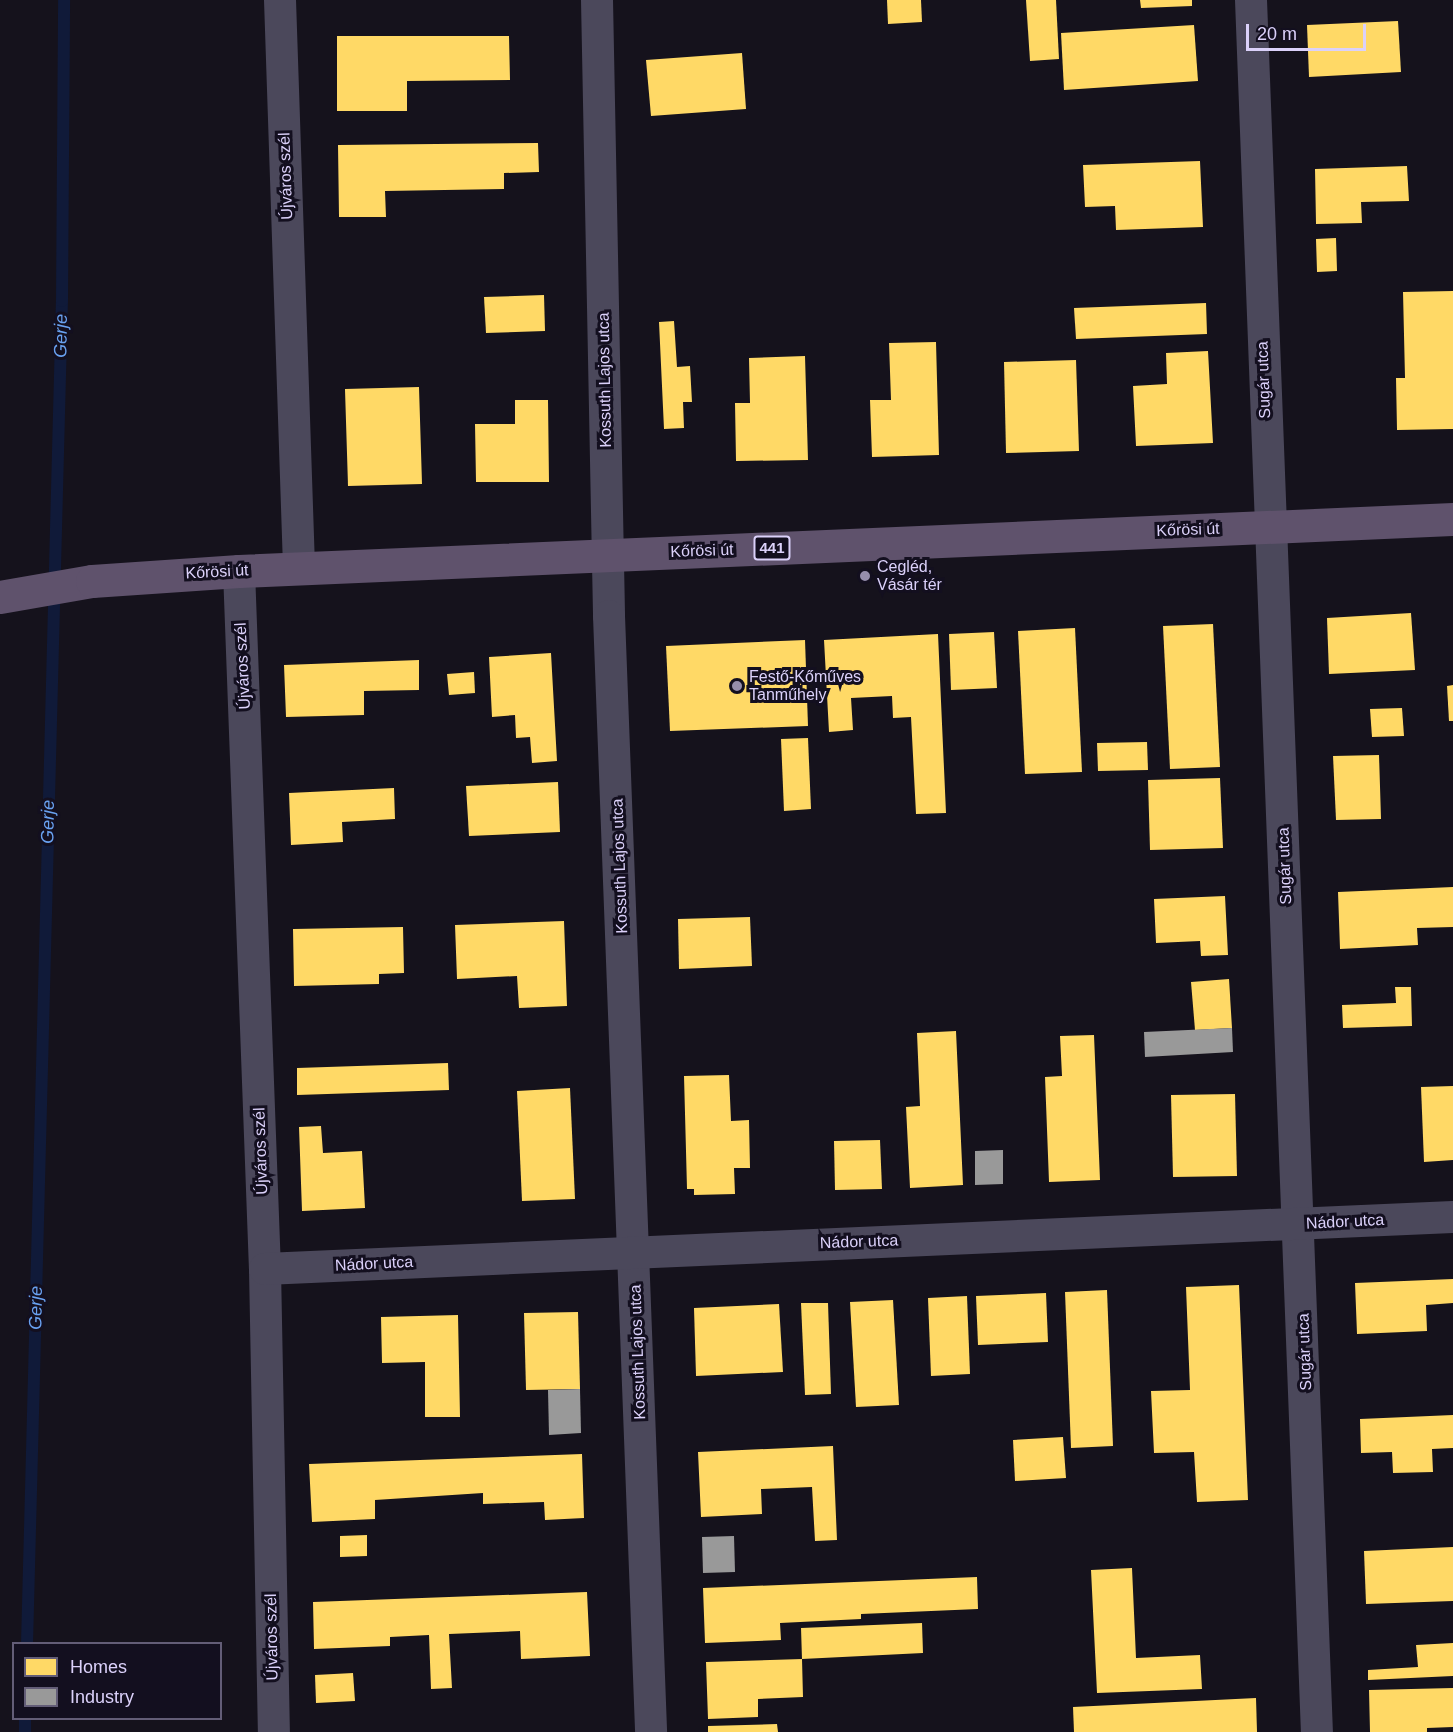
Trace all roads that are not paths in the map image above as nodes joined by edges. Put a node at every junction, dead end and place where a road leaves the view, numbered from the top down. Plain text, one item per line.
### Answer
1 (280, 0) edge
2 (597, 0) edge
3 (1251, 0) edge
4 (1453, 519) edge
5 (1269, 526) junction
6 (608, 555) junction
7 (299, 568) junction
8 (239, 571) junction
9 (12, 595) edge
10 (1453, 1217) edge
11 (1300, 1225) junction
12 (635, 1252) junction
13 (265, 1269) junction
14 (274, 1732) edge
15 (651, 1732) edge
16 (1317, 1732) edge

1 - 7 street, Újváros szél
2 - 6 street, Kossuth Lajos utca
3 - 5 street, Sugár utca
4 - 5 main road, Kőrösi út / 441
5 - 6 main road, Kőrösi út / 441
5 - 11 street, Sugár utca
6 - 7 main road, Kőrösi út / 441
6 - 12 street, Kossuth Lajos utca
7 - 8 main road, Kőrösi út / 441
8 - 9 main road, Kőrösi út / 441
8 - 13 street, Újváros szél
10 - 11 street, Nádor utca
11 - 12 street, Nádor utca
11 - 16 street, Sugár utca
12 - 13 street, Nádor utca
12 - 15 street, Kossuth Lajos utca
13 - 14 street, Újváros szél

